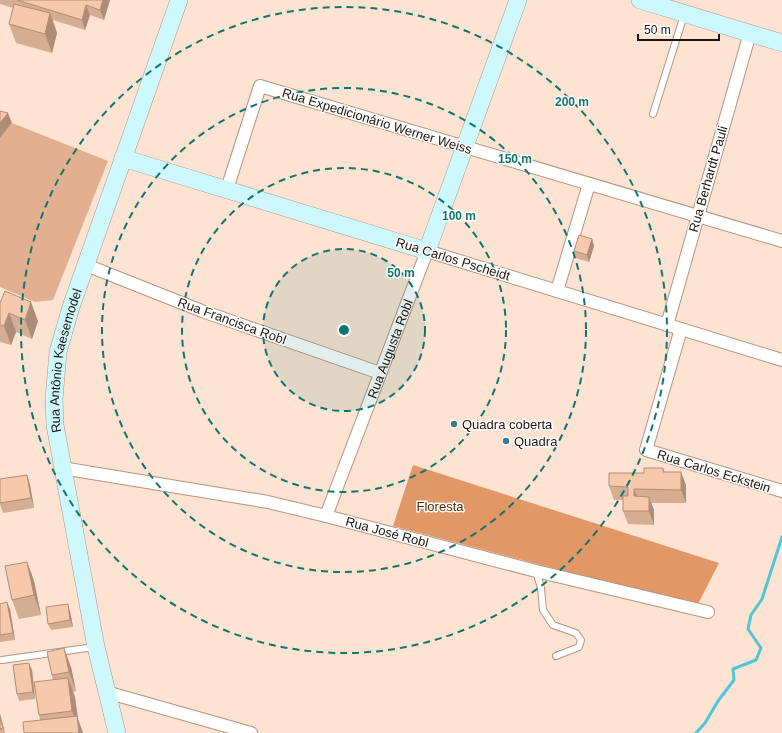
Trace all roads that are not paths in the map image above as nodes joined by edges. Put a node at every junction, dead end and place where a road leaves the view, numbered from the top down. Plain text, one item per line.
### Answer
1 (179, 0) edge
2 (518, 0) edge
3 (640, 0) edge
4 (685, 14) junction
5 (750, 33) junction
6 (782, 43) edge
7 (653, 114) dead end
8 (465, 147) junction
9 (123, 158) junction
10 (589, 184) junction
11 (227, 189) junction
12 (698, 216) junction
13 (782, 241) edge
14 (427, 251) junction
15 (86, 265) junction
16 (557, 291) junction
17 (667, 325) junction
18 (681, 329) junction
19 (782, 360) edge
20 (380, 373) junction
21 (62, 468) junction
22 (782, 491) edge
23 (326, 516) junction
24 (536, 571) junction
25 (708, 612) dead end
26 (96, 647) junction
27 (556, 656) dead end
28 (2, 660) dead end
29 (106, 692) junction
30 (117, 733) edge
31 (251, 733) edge

1 - 9 main road, Rua Antônio Kaesemodel
2 - 8 main road, Rua Augusta Robl
3 - 4 main road
4 - 5 main road
4 - 7 lane
5 - 6 main road
5 - 12 street, Rua Berhardt Pauli
8 - 10 street, Rua Expedicionário Werner Weiss
8 - 11 street, Rua Expedicionário Werner Weiss
8 - 14 main road, Rua Augusta Robl
9 - 11 main road, Rua Carlos Pscheidt
9 - 15 main road, Rua Antônio Kaesemodel
10 - 12 street, Rua Expedicionário Werner Weiss
10 - 16 street
11 - 14 main road, Rua Carlos Pscheidt
12 - 13 street, Rua Expedicionário Werner Weiss
12 - 17 street, Rua Berhardt Pauli
14 - 16 street, Rua Carlos Pscheidt
14 - 20 street, Rua Augusta Robl
15 - 20 street, Rua Francisca Robl
15 - 21 main road, Rua Antônio Kaesemodel
16 - 17 street, Rua Carlos Pscheidt
17 - 18 street, Rua Carlos Pscheidt
18 - 19 street, Rua Carlos Pscheidt
18 - 22 street, Rua Carlos Eckstein
20 - 23 street, Rua Augusta Robl
21 - 23 street, Rua José Robl
21 - 26 main road, Rua Antônio Kaesemodel
23 - 24 street, Rua José Robl
24 - 25 street, Rua José Robl
24 - 27 lane
26 - 28 lane
26 - 29 main road, Rua Antônio Kaesemodel
29 - 30 main road, Rua Antônio Kaesemodel
29 - 31 street

